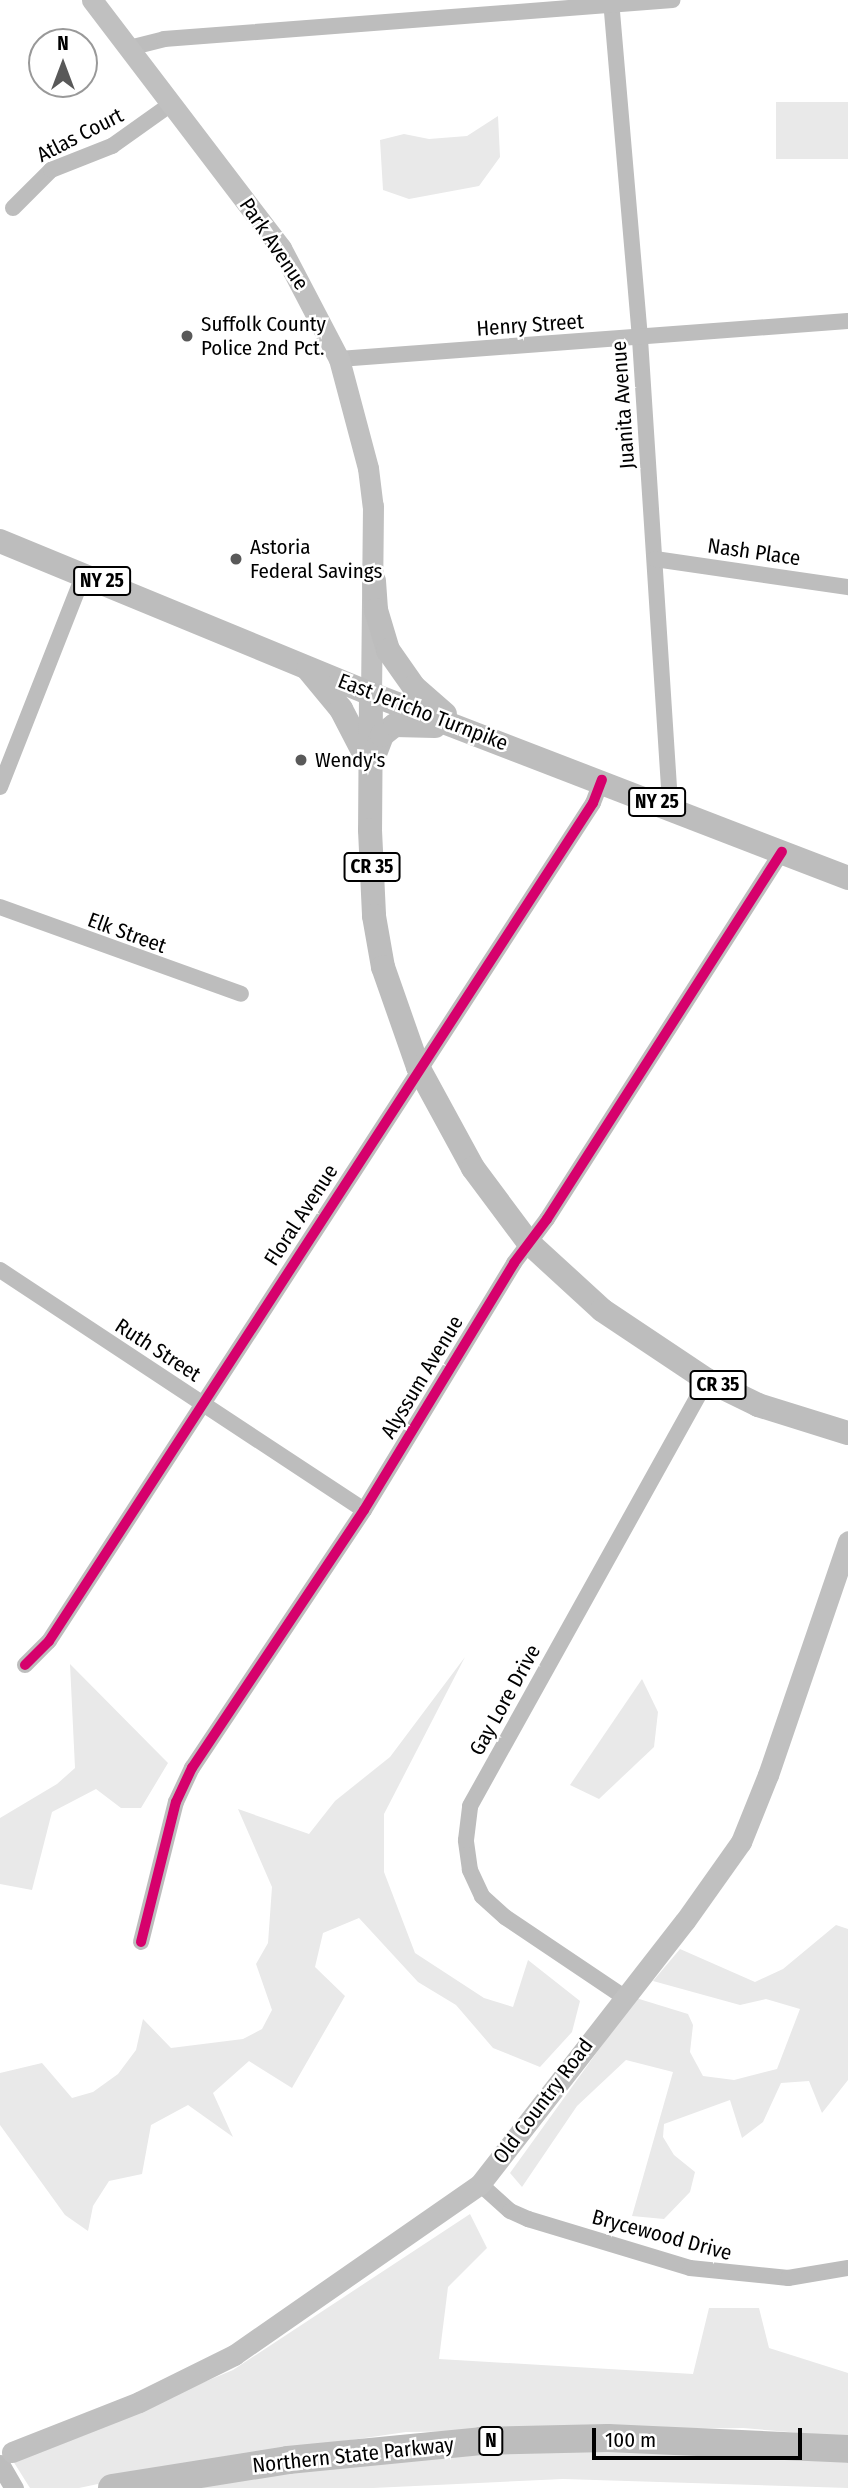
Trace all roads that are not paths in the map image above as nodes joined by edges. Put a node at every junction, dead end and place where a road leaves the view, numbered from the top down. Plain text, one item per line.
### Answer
1 (92, 0) edge
2 (673, 0) edge
3 (611, 2) edge
4 (129, 48) junction
5 (171, 104) junction
6 (13, 208) dead end
7 (848, 321) edge
8 (640, 339) junction
9 (340, 359) junction
10 (0, 541) edge
11 (654, 559) junction
12 (84, 574) junction
13 (374, 581) junction
14 (848, 587) edge
15 (303, 664) junction
16 (371, 694) junction
17 (465, 730) junction
18 (371, 766) junction
19 (602, 780) junction
20 (0, 787) edge
21 (670, 807) junction
22 (782, 852) junction
23 (848, 878) edge
24 (0, 907) edge
25 (240, 994) dead end
26 (418, 1067) junction
27 (529, 1243) junction
28 (0, 1270) edge
29 (707, 1380) junction
30 (203, 1404) junction
31 (848, 1433) edge
32 (364, 1510) junction
33 (848, 1541) edge
34 (25, 1665) dead end
35 (141, 1942) dead end
36 (624, 1997) junction
37 (480, 2184) junction
38 (848, 2268) edge
39 (848, 2449) edge
40 (6, 2458) edge
41 (14, 2488) edge
42 (112, 2488) edge

1 - 4 main road, Park Avenue / CR 35
2 - 3 street
3 - 4 street
3 - 8 street, Juanita Avenue
4 - 5 main road, Park Avenue / CR 35
5 - 6 street, Atlas Court
5 - 9 main road, Park Avenue / CR 35
7 - 8 street, Henry Street
8 - 9 street, Henry Street
8 - 11 street, Juanita Avenue
9 - 13 main road, Park Avenue / CR 35
10 - 12 main road, East Jericho Turnpike / NY 25
11 - 14 street, Nash Place
11 - 21 street, Juanita Avenue
12 - 15 main road, East Jericho Turnpike / NY 25
12 - 20 street
13 - 16 main road, Park Avenue / CR 35
13 - 17 main road
15 - 16 main road, East Jericho Turnpike / NY 25
15 - 18 main road
16 - 17 main road, East Jericho Turnpike / NY 25
16 - 18 main road, CR 35
17 - 18 main road
17 - 19 main road, East Jericho Turnpike / NY 25
18 - 26 main road, CR 35
19 - 21 main road, East Jericho Turnpike / NY 25
19 - 26 street, Floral Avenue
21 - 22 main road, East Jericho Turnpike / NY 25
22 - 23 main road, East Jericho Turnpike / NY 25
22 - 27 street, Alyssum Avenue
24 - 25 street, Elk Street
26 - 27 main road, CR 35
26 - 30 street, Floral Avenue
27 - 29 main road, CR 35
27 - 32 street, Alyssum Avenue
28 - 30 street, Ruth Street
29 - 31 main road, CR 35
29 - 36 street, Gay Lore Drive
30 - 32 street, Ruth Street
30 - 34 street, Floral Avenue
32 - 35 street, Alyssum Avenue
33 - 36 main road, Old Country Road
36 - 37 main road, Old Country Road
37 - 38 street, Brycewood Drive
37 - 40 main road, Old Country Road
39 - 42 highway, Northern State Parkway / N
40 - 41 street

